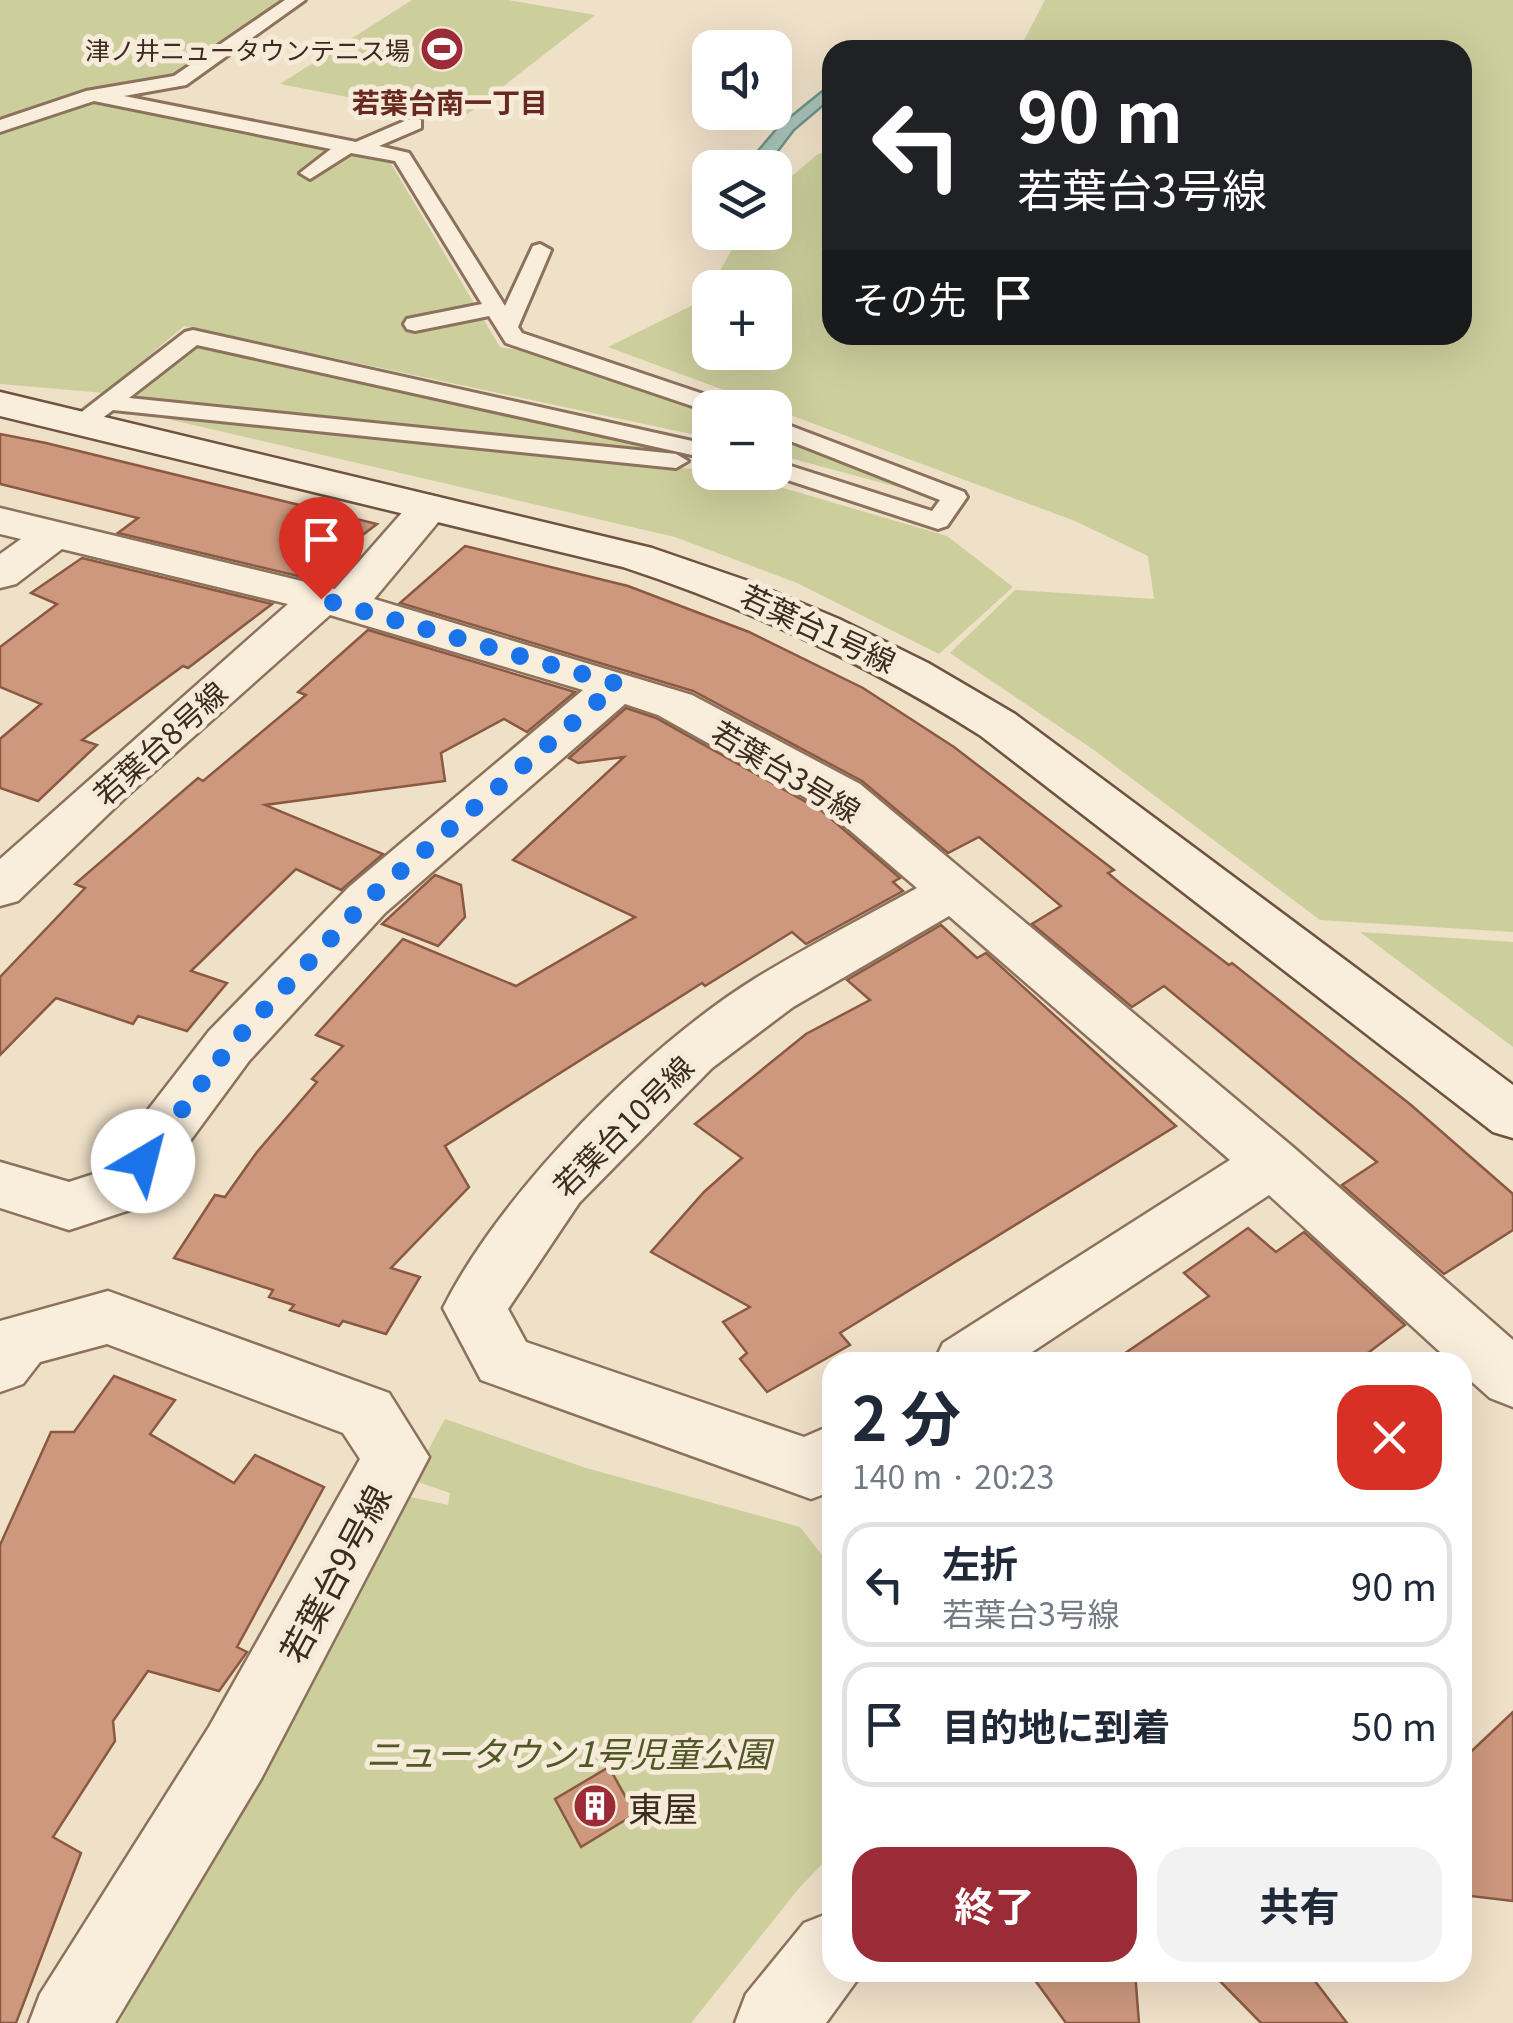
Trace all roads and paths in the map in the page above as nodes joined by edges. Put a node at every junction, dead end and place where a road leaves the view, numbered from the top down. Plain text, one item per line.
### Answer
1 (296, 0) edge
2 (93, 94) junction
3 (414, 124) dead end
4 (0, 126) edge
5 (353, 147) junction
6 (310, 173) dead end
7 (540, 250) dead end
8 (501, 318) junction
9 (415, 324) dead end
10 (692, 398) edge
11 (0, 404) edge
12 (96, 413) junction
13 (792, 434) edge
14 (692, 448) edge
15 (692, 461) edge
16 (792, 473) edge
17 (429, 508) junction
18 (0, 520) edge
19 (52, 536) junction
20 (0, 576) edge
21 (333, 602) junction
22 (618, 684) junction
23 (0, 888) edge
24 (954, 890) junction
25 (1513, 1116) edge
26 (1272, 1163) junction
27 (0, 1185) edge
28 (981, 1352) edge
29 (0, 1365) edge
30 (1496, 1369) edge
31 (822, 1461) edge
32 (822, 1964) edge
33 (69, 2023) edge
34 (775, 2023) edge

1 - 2 lane
2 - 4 lane
2 - 5 lane
3 - 5 lane
5 - 6 lane
5 - 8 lane
7 - 8 lane
8 - 9 lane
8 - 10 lane
11 - 12 street, 若葉台1号線
12 - 14 lane
12 - 15 lane
12 - 17 street, 若葉台1号線
13 - 16 lane
17 - 21 street, 若葉台8号線
17 - 25 street, 若葉台1号線
18 - 19 street, 若葉台3号線
19 - 20 street
19 - 21 street, 若葉台3号線
21 - 22 street, 若葉台3号線
21 - 23 street, 若葉台8号線
22 - 24 street, 若葉台3号線
22 - 27 street
24 - 26 street, 若葉台3号線
24 - 31 street, 若葉台10号線
26 - 28 street
26 - 30 street, 若葉台3号線
29 - 33 street, 若葉台9号線
32 - 34 street

